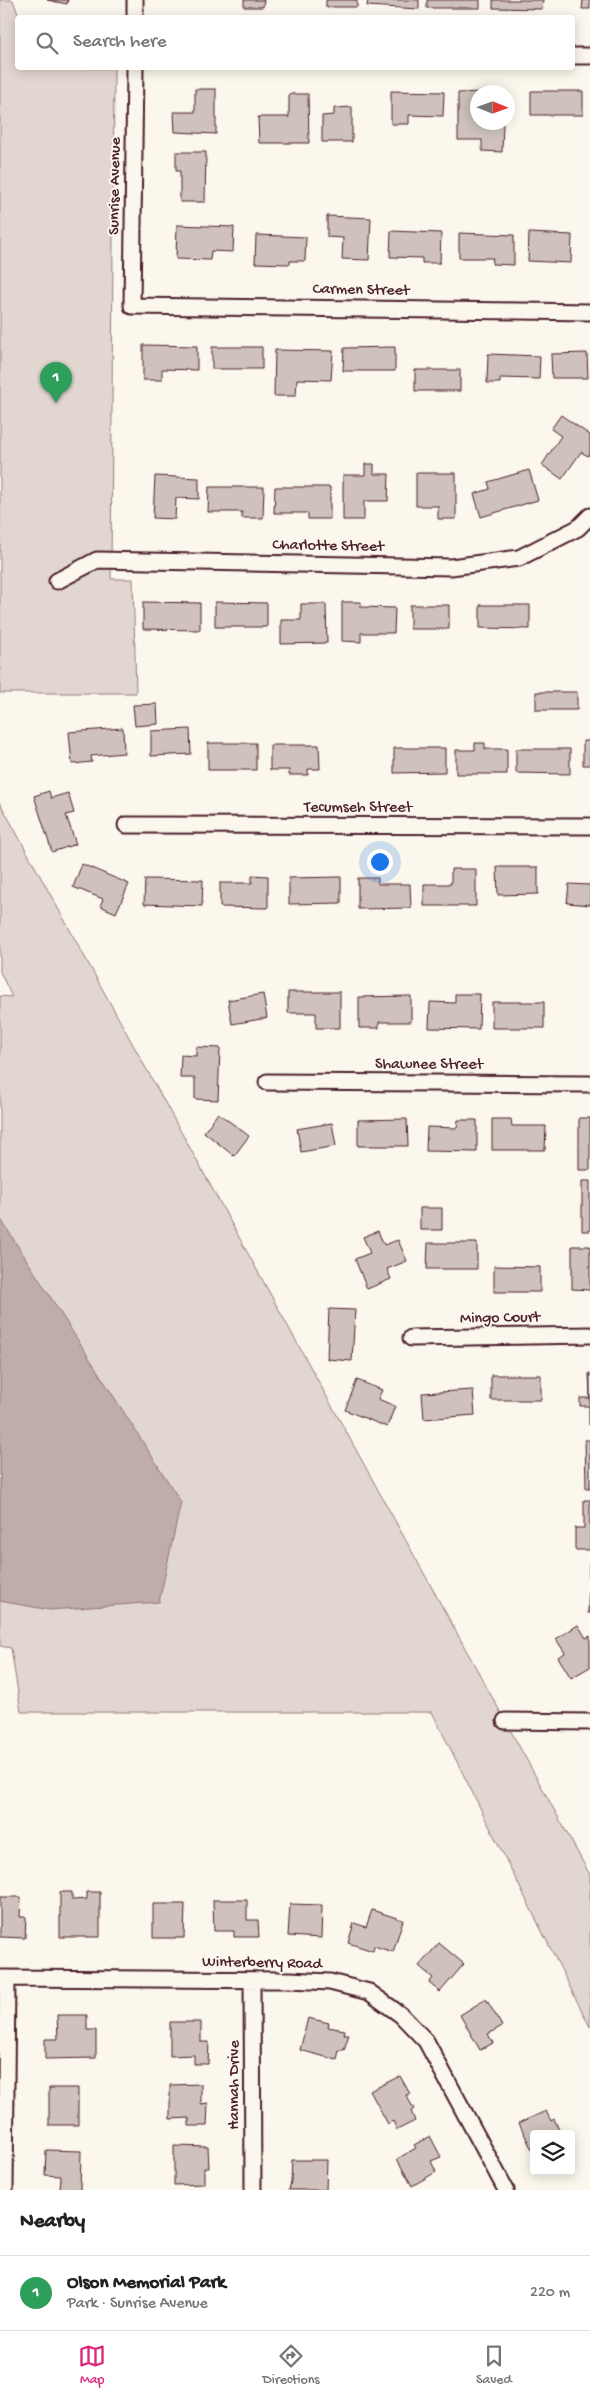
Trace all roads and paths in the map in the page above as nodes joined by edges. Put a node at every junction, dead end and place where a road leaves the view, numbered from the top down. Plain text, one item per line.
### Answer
1 (135, 0) edge
2 (135, 15) edge
3 (575, 56) edge
4 (590, 56) edge
5 (135, 70) edge
6 (132, 306) joint
7 (590, 312) edge
8 (590, 516) edge
9 (57, 581) dead end
10 (126, 824) dead end
11 (590, 826) edge
12 (267, 1082) dead end
13 (590, 1084) edge
14 (590, 1335) edge
15 (411, 1338) dead end
16 (505, 1721) dead end
17 (590, 1722) edge
18 (4, 1979) edge
19 (252, 1980) junction
20 (5, 2190) edge
21 (253, 2190) edge
22 (506, 2190) edge

1 - 2 street
3 - 4 street
5 - 6 street, Sunrise Avenue
6 - 7 street, Carmen Street
8 - 9 street, Charlotte Street
10 - 11 street, Tecumseh Street
12 - 13 street, Shawnee Street
14 - 15 street, Mingo Court
16 - 17 street
18 - 19 street, Winterberry Road
18 - 20 street
19 - 21 street, Hannah Drive
19 - 22 street, Winterberry Road

